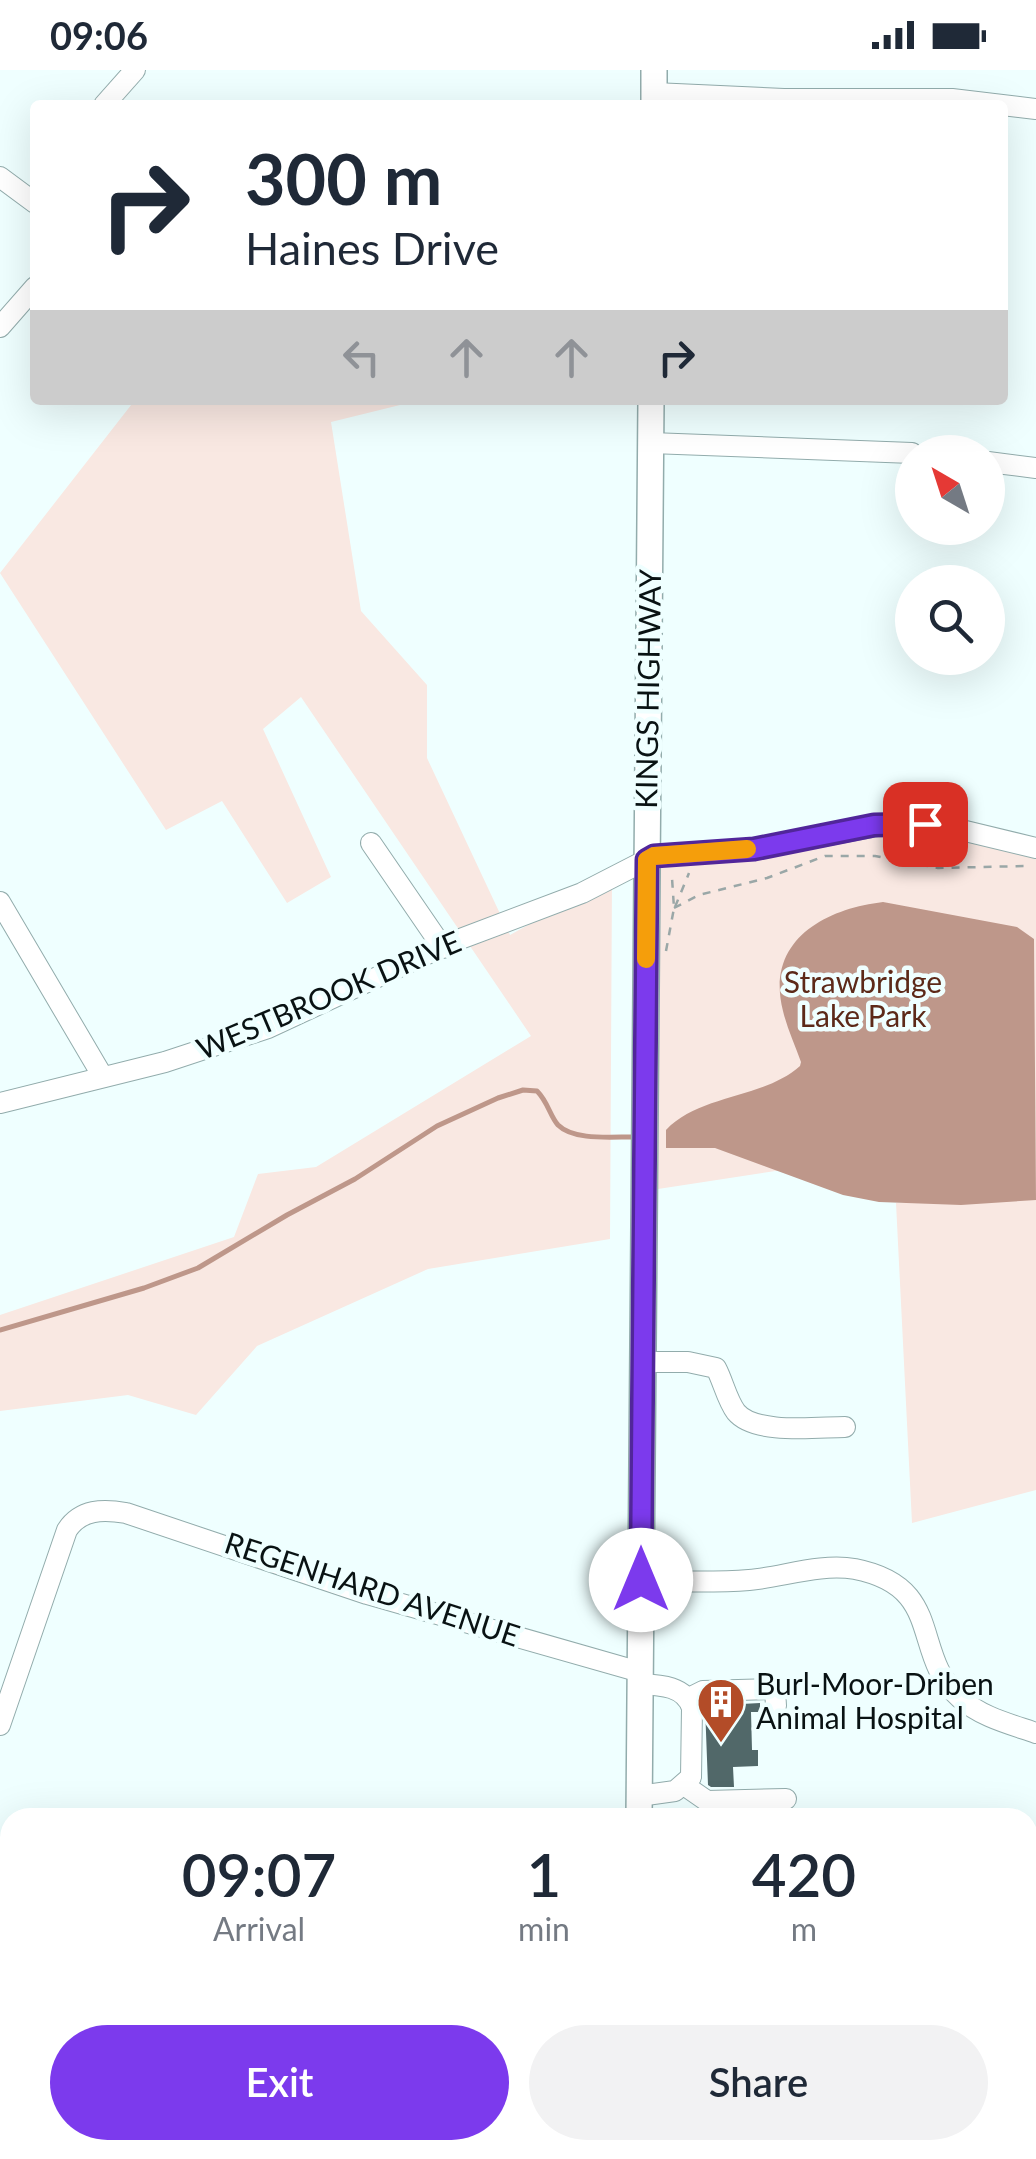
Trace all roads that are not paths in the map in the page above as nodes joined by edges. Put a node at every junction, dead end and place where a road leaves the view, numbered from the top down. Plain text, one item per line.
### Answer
1 (135, 70) edge
2 (654, 89) edge
3 (108, 100) edge
4 (967, 100) edge
5 (1008, 105) edge
6 (1036, 109) edge
7 (0, 177) edge
8 (30, 199) edge
9 (30, 292) edge
10 (0, 327) edge
11 (651, 405) edge
12 (651, 443) junction
13 (895, 452) edge
14 (1005, 464) edge
15 (1036, 468) edge
16 (371, 843) dead end
17 (1034, 857) edge
18 (647, 860) junction
19 (0, 902) edge
20 (443, 948) junction
21 (103, 1077) junction
22 (0, 1103) edge
23 (643, 1362) junction
24 (845, 1428) dead end
25 (641, 1580) junction
26 (640, 1678) junction
27 (689, 1698) junction
28 (776, 1706) dead end
29 (0, 1726) edge
30 (1036, 1733) edge
31 (684, 1785) junction
32 (786, 1799) dead end
33 (639, 1807) edge

1 - 3 street
2 - 4 street
5 - 6 street
7 - 8 street
9 - 10 street
11 - 12 main road, KINGS HIGHWAY
12 - 13 street
12 - 18 main road, KINGS HIGHWAY
14 - 15 street
16 - 20 street
17 - 18 street, WESTBROOK DRIVE
18 - 20 street, WESTBROOK DRIVE
18 - 23 main road, KINGS HIGHWAY
19 - 21 street
20 - 21 street, WESTBROOK DRIVE
21 - 22 street, WESTBROOK DRIVE
23 - 24 street
23 - 25 main road, KINGS HIGHWAY
25 - 26 main road, KINGS HIGHWAY
25 - 30 street
26 - 27 street, REGENHARD AVENUE
26 - 29 street, REGENHARD AVENUE
26 - 33 main road, KINGS HIGHWAY
27 - 28 street
27 - 31 street
31 - 32 street
31 - 33 street

